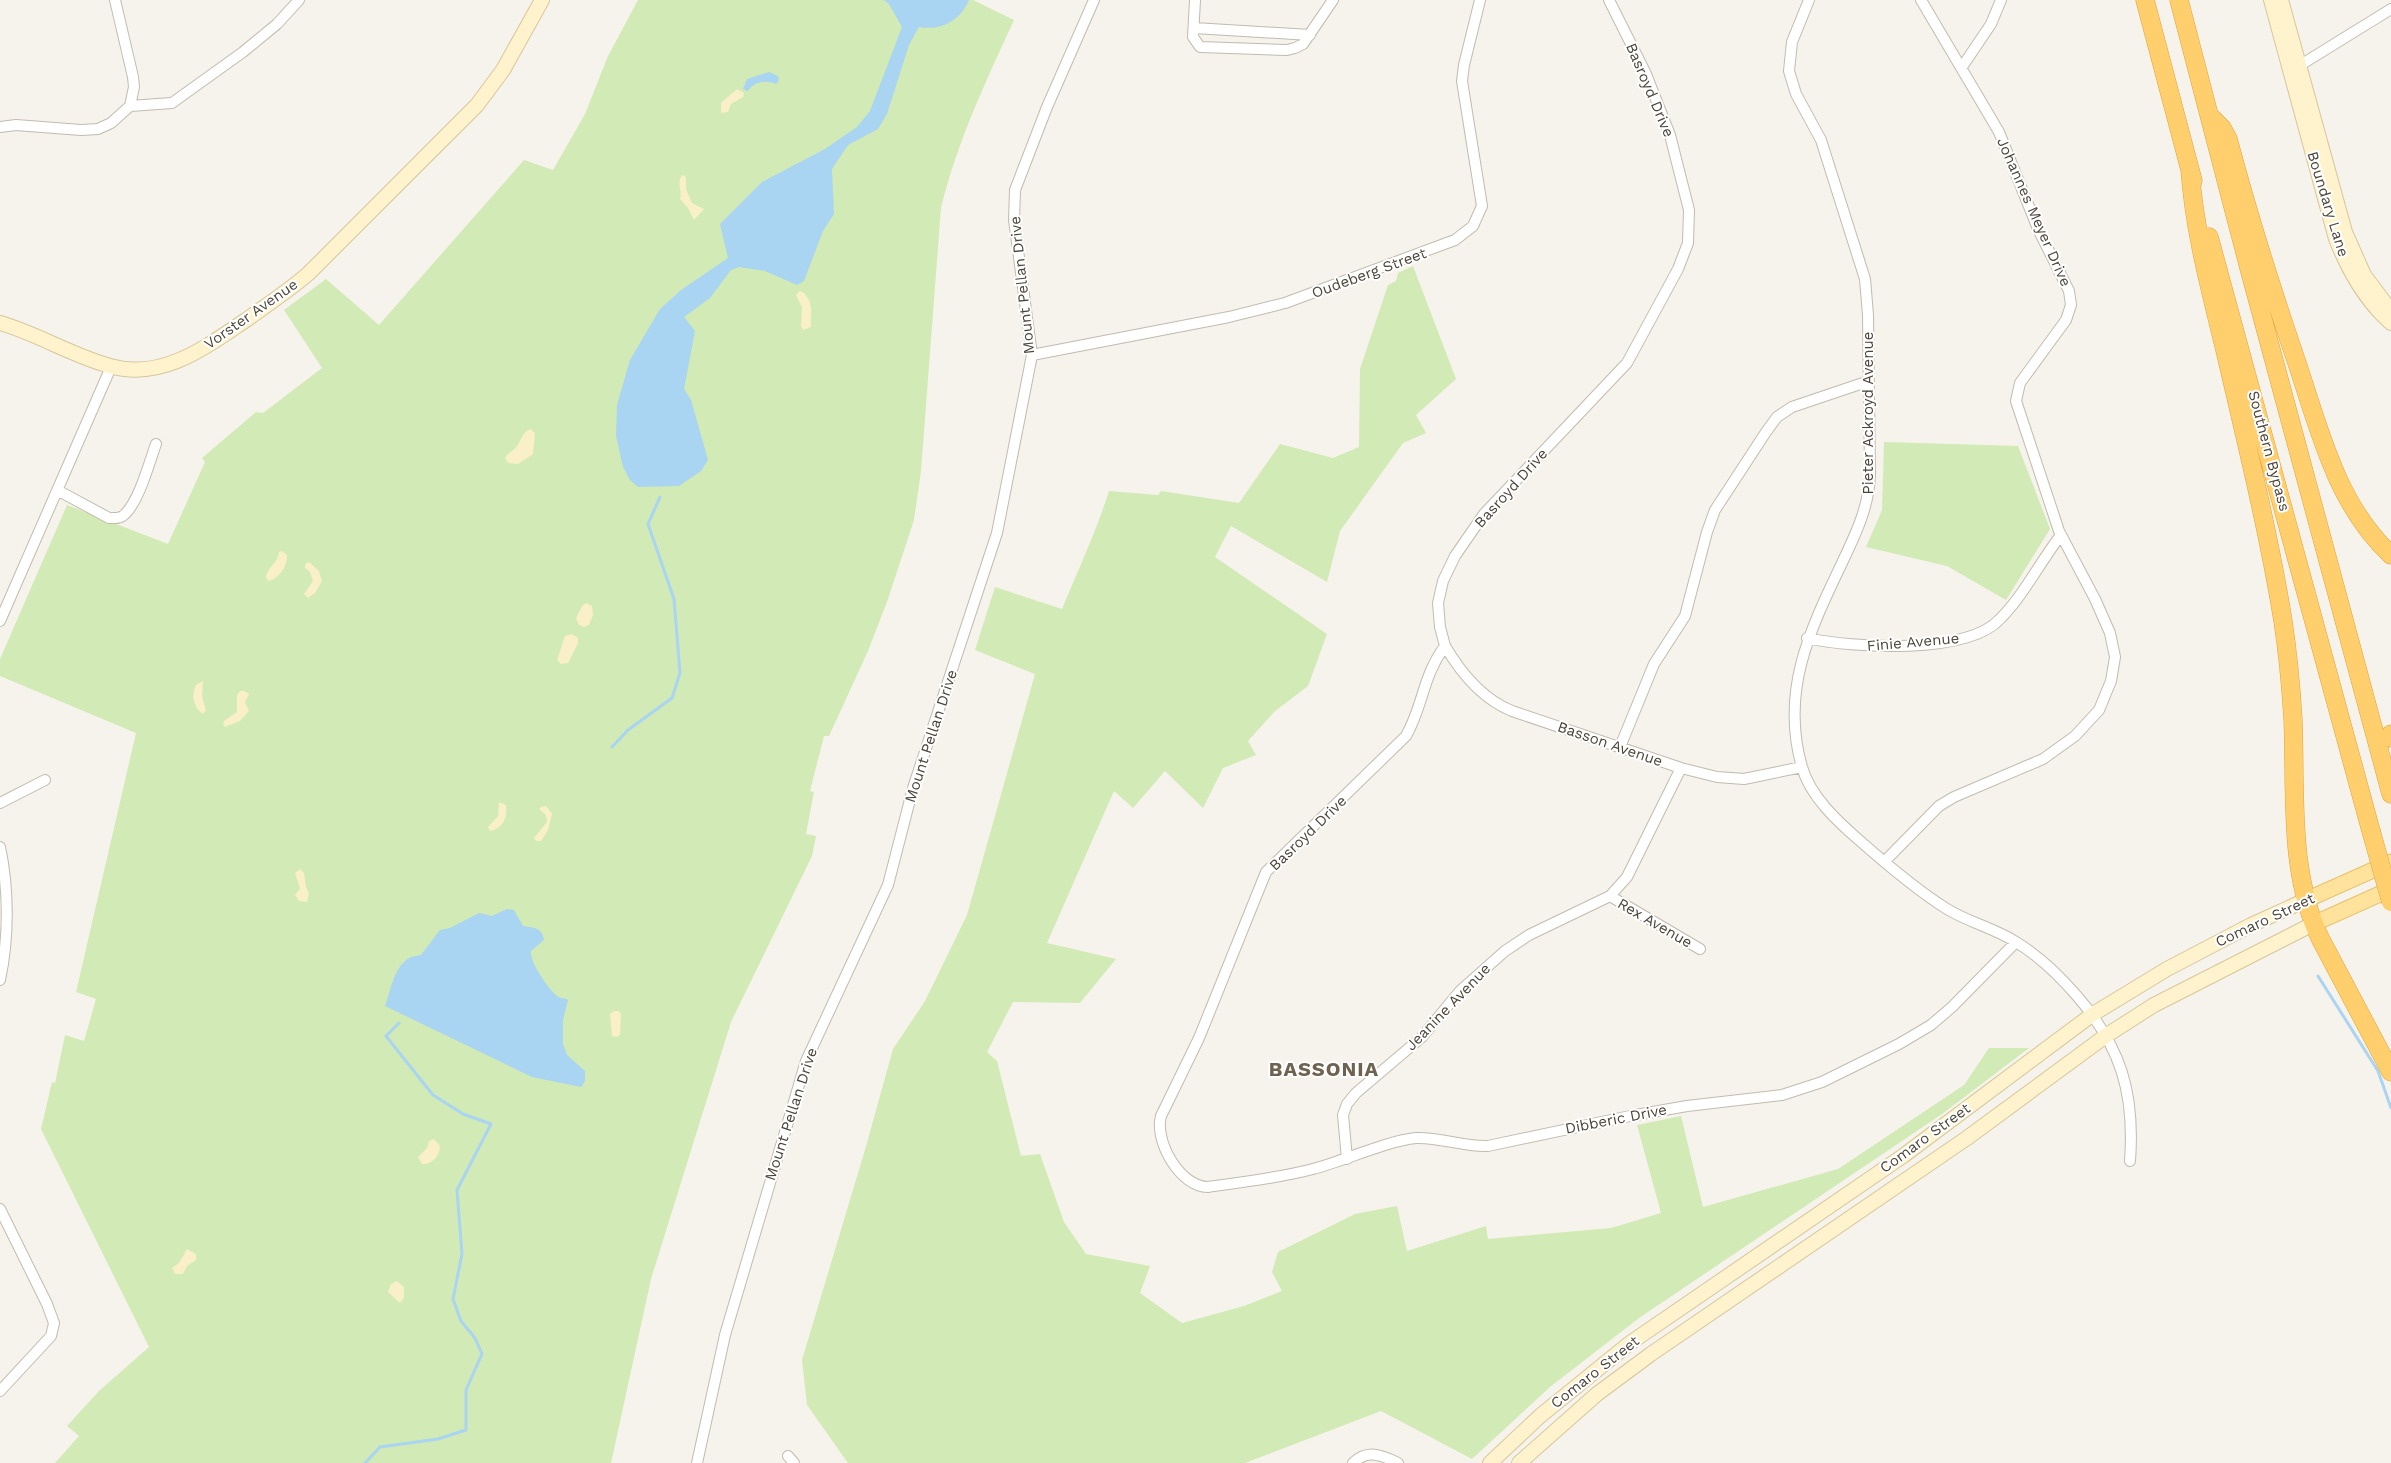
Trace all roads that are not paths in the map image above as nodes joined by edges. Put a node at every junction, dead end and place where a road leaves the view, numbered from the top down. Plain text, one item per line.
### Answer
1 (115, 0) edge
2 (299, 0) edge
3 (542, 0) edge
4 (1094, 0) edge
5 (1195, 0) edge
6 (1333, 0) edge
7 (1480, 0) edge
8 (1609, 0) edge
9 (1809, 0) edge
10 (1921, 0) edge
11 (2001, 0) edge
12 (2145, 0) edge
13 (2179, 0) edge
14 (2271, 0) edge
15 (2281, 0) edge
16 (2391, 9) edge
17 (1194, 28) junction
18 (1310, 35) junction
19 (1962, 67) junction
20 (2295, 69) junction
21 (130, 106) junction
22 (2208, 114) junction
23 (0, 127) edge
24 (2190, 170) junction
25 (2391, 310) edge
26 (0, 323) edge
27 (2391, 323) edge
28 (1032, 354) junction
29 (111, 367) junction
30 (1869, 381) junction
31 (156, 444) dead end
32 (57, 490) junction
33 (2061, 535) junction
34 (2391, 555) edge
35 (0, 621) edge
36 (1808, 638) junction
37 (1445, 646) junction
38 (2391, 734) edge
39 (2391, 738) edge
40 (1620, 748) junction
41 (1802, 767) junction
42 (1681, 768) junction
43 (45, 780) dead end
44 (2391, 794) edge
45 (0, 803) edge
46 (0, 847) edge
47 (1885, 861) junction
48 (2391, 862) edge
49 (2391, 889) edge
50 (1610, 896) junction
51 (2306, 900) junction
52 (2391, 902) edge
53 (2313, 924) junction
54 (2016, 942) junction
55 (1700, 949) dead end
56 (0, 980) edge
57 (2093, 1014) junction
58 (2107, 1034) junction
59 (2391, 1072) edge
60 (1347, 1159) junction
61 (2130, 1161) dead end
62 (1180, 1172) joint
63 (0, 1209) edge
64 (0, 1391) edge
65 (697, 1463) edge
66 (1353, 1463) edge
67 (1398, 1463) edge
68 (1490, 1463) edge
69 (1519, 1463) edge

1 - 21 street
2 - 21 street
3 - 29 street, Vorster Avenue
4 - 28 street, Mount Pellan Drive
5 - 17 street
6 - 18 street
7 - 28 street, Oudeberg Street
8 - 37 street, Basroyd Drive
9 - 30 street, Pieter Ackroyd Avenue
10 - 19 street, Johannes Meyer Drive
11 - 19 street
12 - 24 highway, Southern Bypass
13 - 22 highway, Southern Bypass
14 - 20 street
15 - 20 street
16 - 20 street
17 - 18 street
17 - 18 street
19 - 33 street, Johannes Meyer Drive
20 - 25 street, Boundary Lane
20 - 27 street, Boundary Lane
21 - 23 street
22 - 34 highway
22 - 44 highway, Southern Bypass
24 - 51 highway
24 - 52 highway, Southern Bypass, bridge
26 - 29 street
28 - 65 street, Mount Pellan Drive
29 - 32 street
30 - 36 street, Pieter Ackroyd Avenue
30 - 40 street
31 - 32 street
32 - 35 street
33 - 36 street, Finie Avenue
33 - 47 street, Johannes Meyer Drive
36 - 41 street, Pieter Ackroyd Avenue
37 - 40 street, Basson Avenue
37 - 62 street, Basroyd Drive
38 - 39 highway
40 - 42 street, Basson Avenue
41 - 42 street, Basson Avenue
41 - 47 street, Pieter Ackroyd Avenue
42 - 50 street, Jeanine Avenue
43 - 45 street
46 - 56 street
47 - 54 street, Pieter Ackroyd Avenue
48 - 51 main road, Comaro Street
49 - 53 main road, Comaro Street
50 - 55 street, Rex Avenue
50 - 60 street, Jeanine Avenue
51 - 53 highway
51 - 57 street, Comaro Street
53 - 58 street, Comaro Street
53 - 59 highway
54 - 57 street, Pieter Ackroyd Avenue
54 - 60 street, Dibberic Drive
57 - 58 street, Pieter Ackroyd Avenue
57 - 68 street, Comaro Street
58 - 61 street, Pieter Ackroyd Avenue
58 - 69 street, Comaro Street
60 - 62 street, Dibberic Drive
63 - 64 street
66 - 67 street

